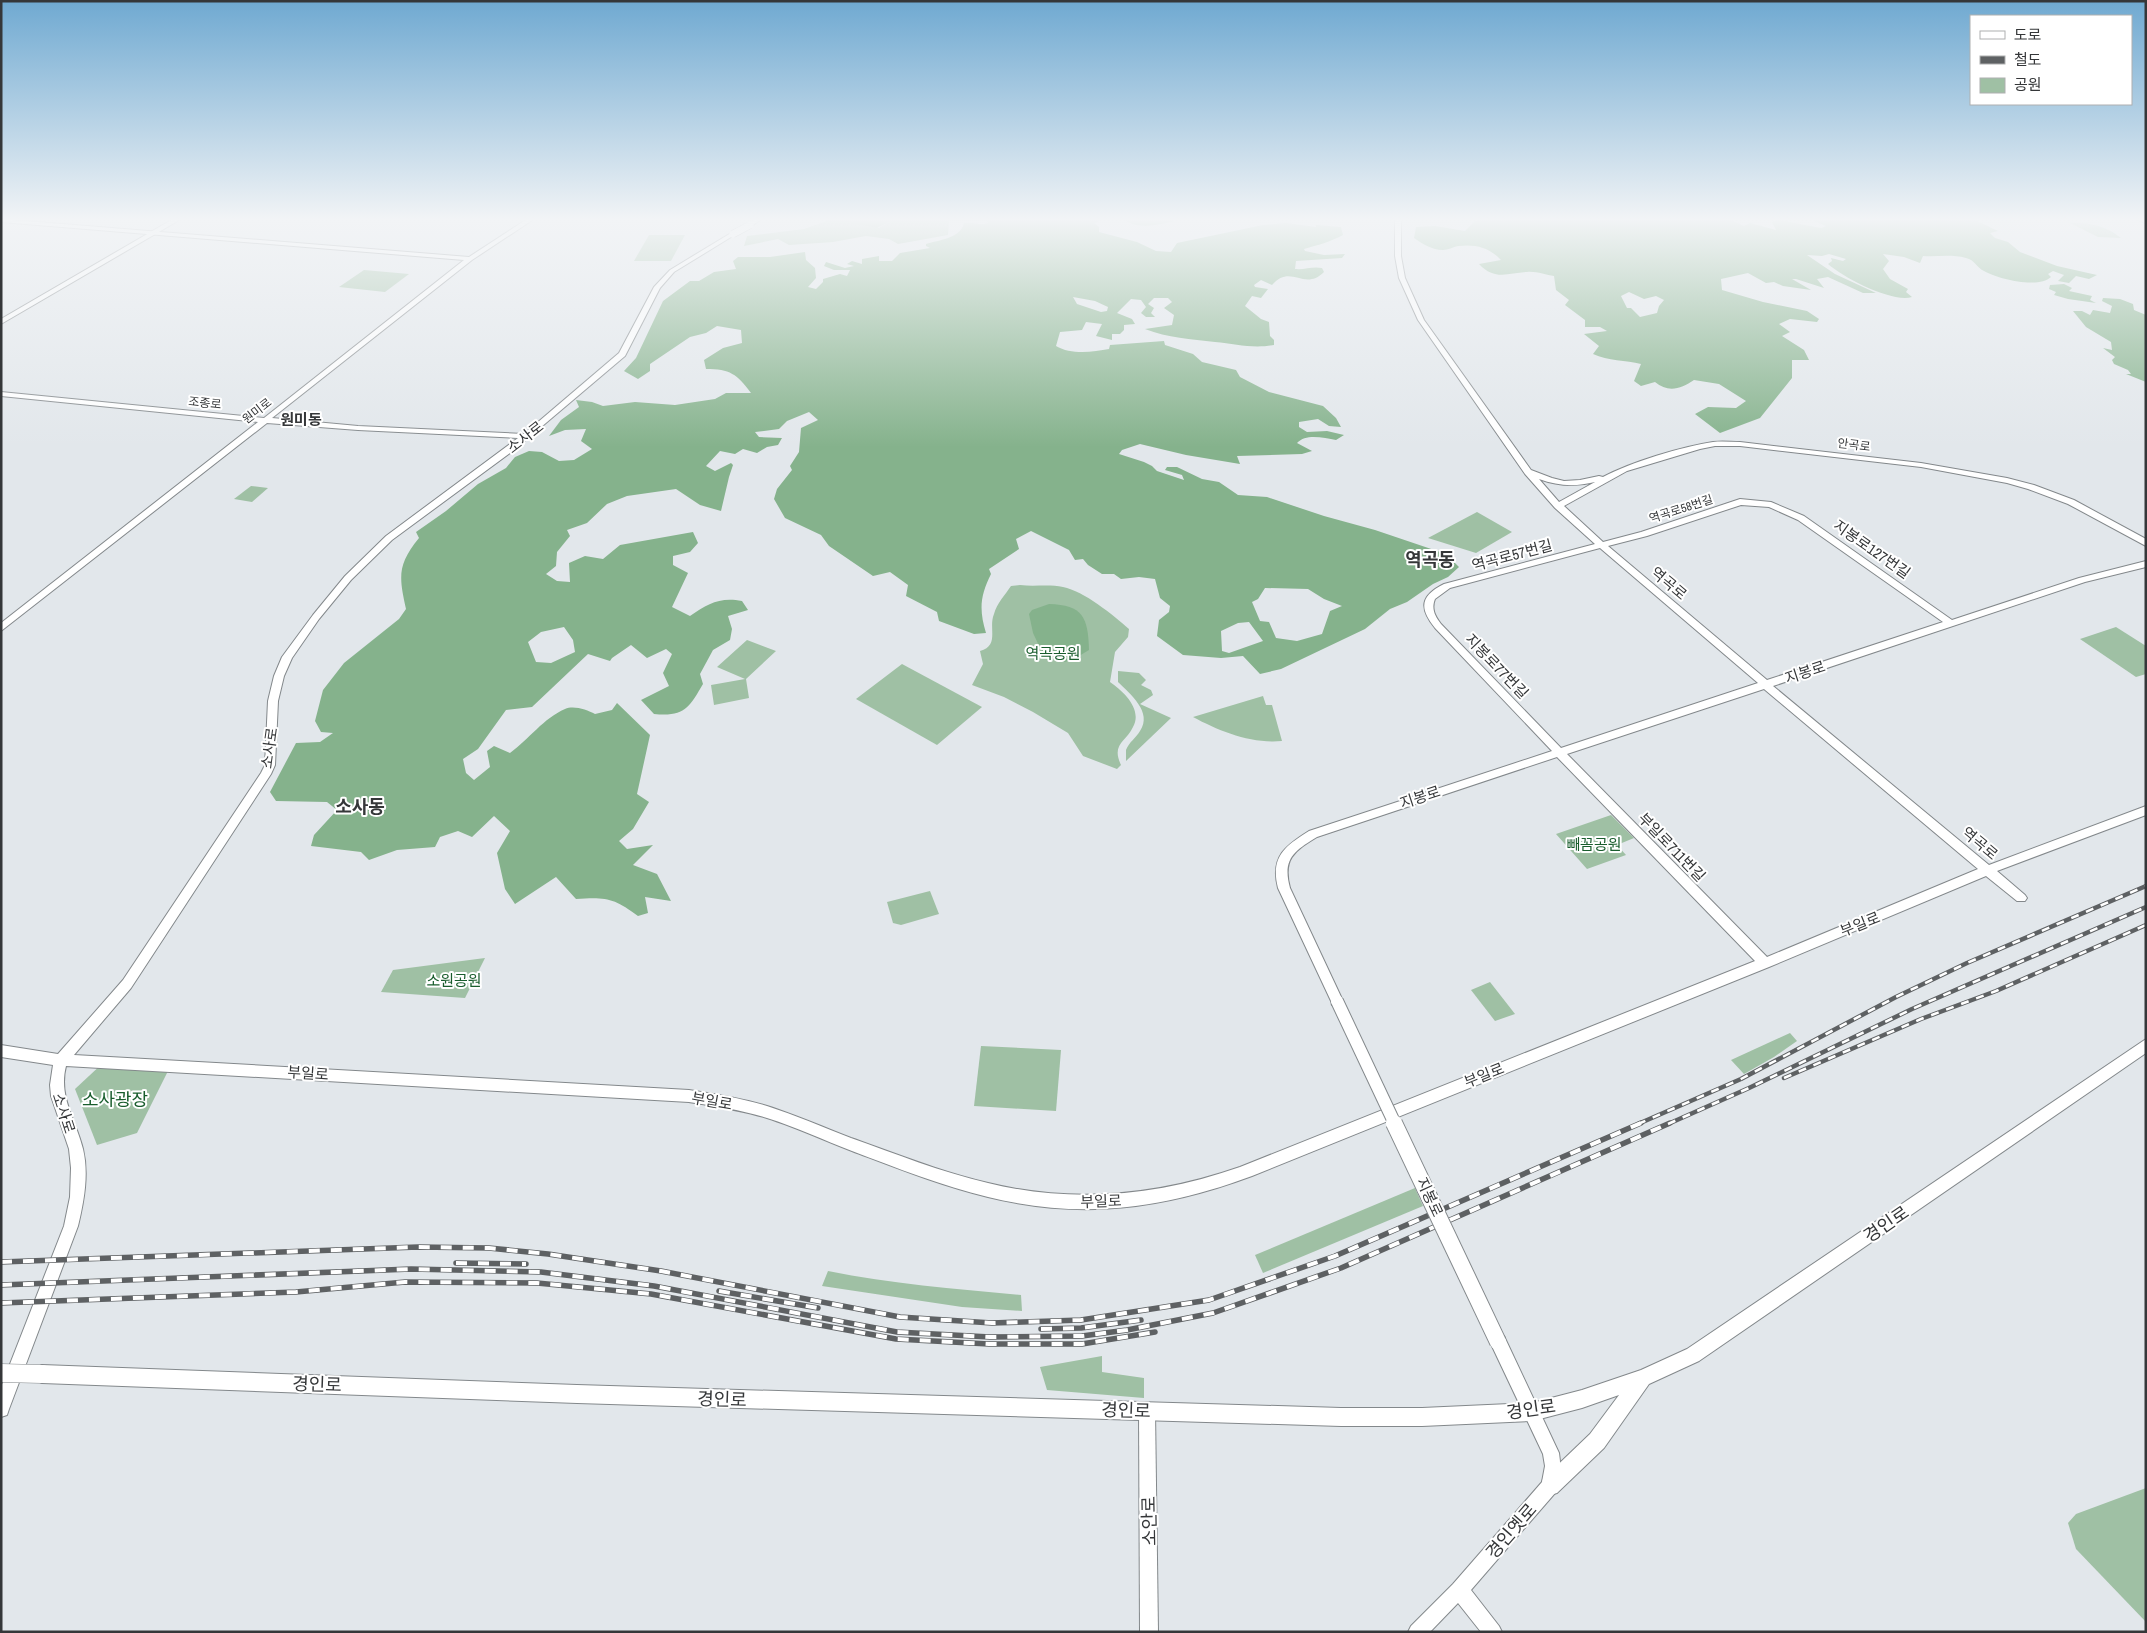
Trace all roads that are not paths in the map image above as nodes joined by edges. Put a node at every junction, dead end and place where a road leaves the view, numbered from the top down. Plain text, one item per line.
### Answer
1 (47, 295) edge
2 (424, 295) edge
3 (653, 295) edge
4 (1410, 295) edge
5 (1, 322) edge
6 (1, 394) edge
7 (265, 420) junction
8 (526, 436) junction
9 (1624, 469) junction
10 (1528, 472) junction
11 (1771, 504) joint
12 (1558, 506) junction
13 (2146, 543) edge
14 (1600, 546) junction
15 (2146, 564) edge
16 (1432, 596) joint
17 (1952, 624) junction
18 (1, 628) edge
19 (1766, 685) junction
20 (1559, 752) junction
21 (2146, 810) edge
22 (1988, 870) junction
23 (2021, 898) dead end
24 (1765, 963) junction
25 (1328, 983) joint
26 (2146, 1045) edge
27 (1, 1051) edge
28 (61, 1060) junction
29 (1, 1373) edge
30 (1643, 1378) junction
31 (1, 1409) edge
32 (1147, 1410) junction
33 (1532, 1412) junction
34 (1550, 1486) junction
35 (1459, 1590) junction
36 (1149, 1632) edge
37 (1417, 1632) edge
38 (1493, 1632) edge

1 - 5 main road
2 - 7 street, 원미로
3 - 8 street, 소사로, bridge
4 - 10 street, 역곡로
6 - 7 street, 조종로
7 - 8 street, 조종로
7 - 18 street, 원미로
8 - 28 street, 소사로
9 - 10 street
9 - 12 street, 안곡로
9 - 13 street, 안곡로
10 - 12 street, 역곡로
11 - 14 street, 역곡로58번길
11 - 17 street, 지봉로127번길
12 - 14 street, 역곡로
14 - 16 street, 역곡로57번길
14 - 19 street, 역곡로
15 - 17 street, 지봉로
16 - 20 street, 지봉로77번길
17 - 19 street, 지봉로
19 - 20 street, 지봉로
19 - 22 street, 역곡로
20 - 24 street, 부일로711번길
20 - 25 street, 지봉로
21 - 22 street, 부일로
22 - 23 street, 역곡로
22 - 24 street, 부일로
24 - 28 street, 부일로
25 - 33 street, 지봉로, bridge
26 - 30 main road, 경인로
27 - 28 street, 부일로
28 - 31 street, 소사로
29 - 32 main road, 경인로, bridge
30 - 33 main road, 경인로
30 - 34 main road
32 - 33 main road, 경인로
32 - 36 street, 소안로
33 - 34 street
34 - 35 street, 경인옛로
35 - 37 street, 경인옛로
35 - 38 street

